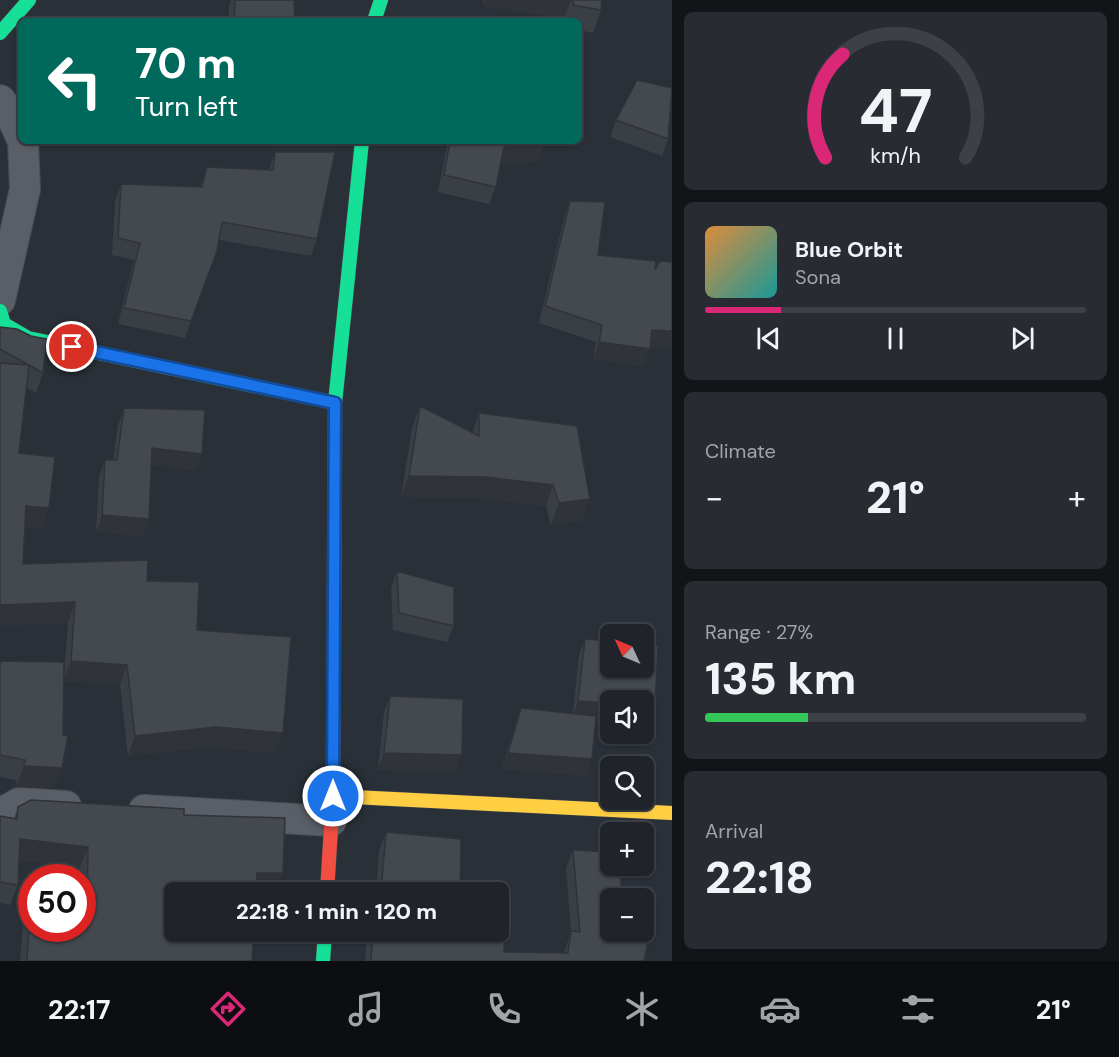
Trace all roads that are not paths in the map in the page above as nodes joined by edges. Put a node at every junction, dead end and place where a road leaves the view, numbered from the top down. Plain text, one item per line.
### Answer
1 (29, 0) edge
2 (370, 0) edge
3 (381, 0) edge
4 (374, 18) edge
5 (375, 18) edge
6 (0, 33) edge
7 (0, 100) edge
8 (18, 130) edge
9 (23, 144) edge
10 (362, 144) edge
11 (0, 300) edge
12 (0, 311) edge
13 (335, 403) junction
14 (332, 809) junction
15 (672, 813) edge
16 (0, 814) edge
17 (328, 882) edge
18 (324, 942) edge
19 (323, 961) edge

1 - 6 main road
2 - 4 main road
3 - 5 main road
7 - 8 street
9 - 11 street
10 - 13 main road
12 - 13 main road
13 - 14 main road
14 - 15 main road
14 - 16 street
14 - 17 main road
18 - 19 main road

